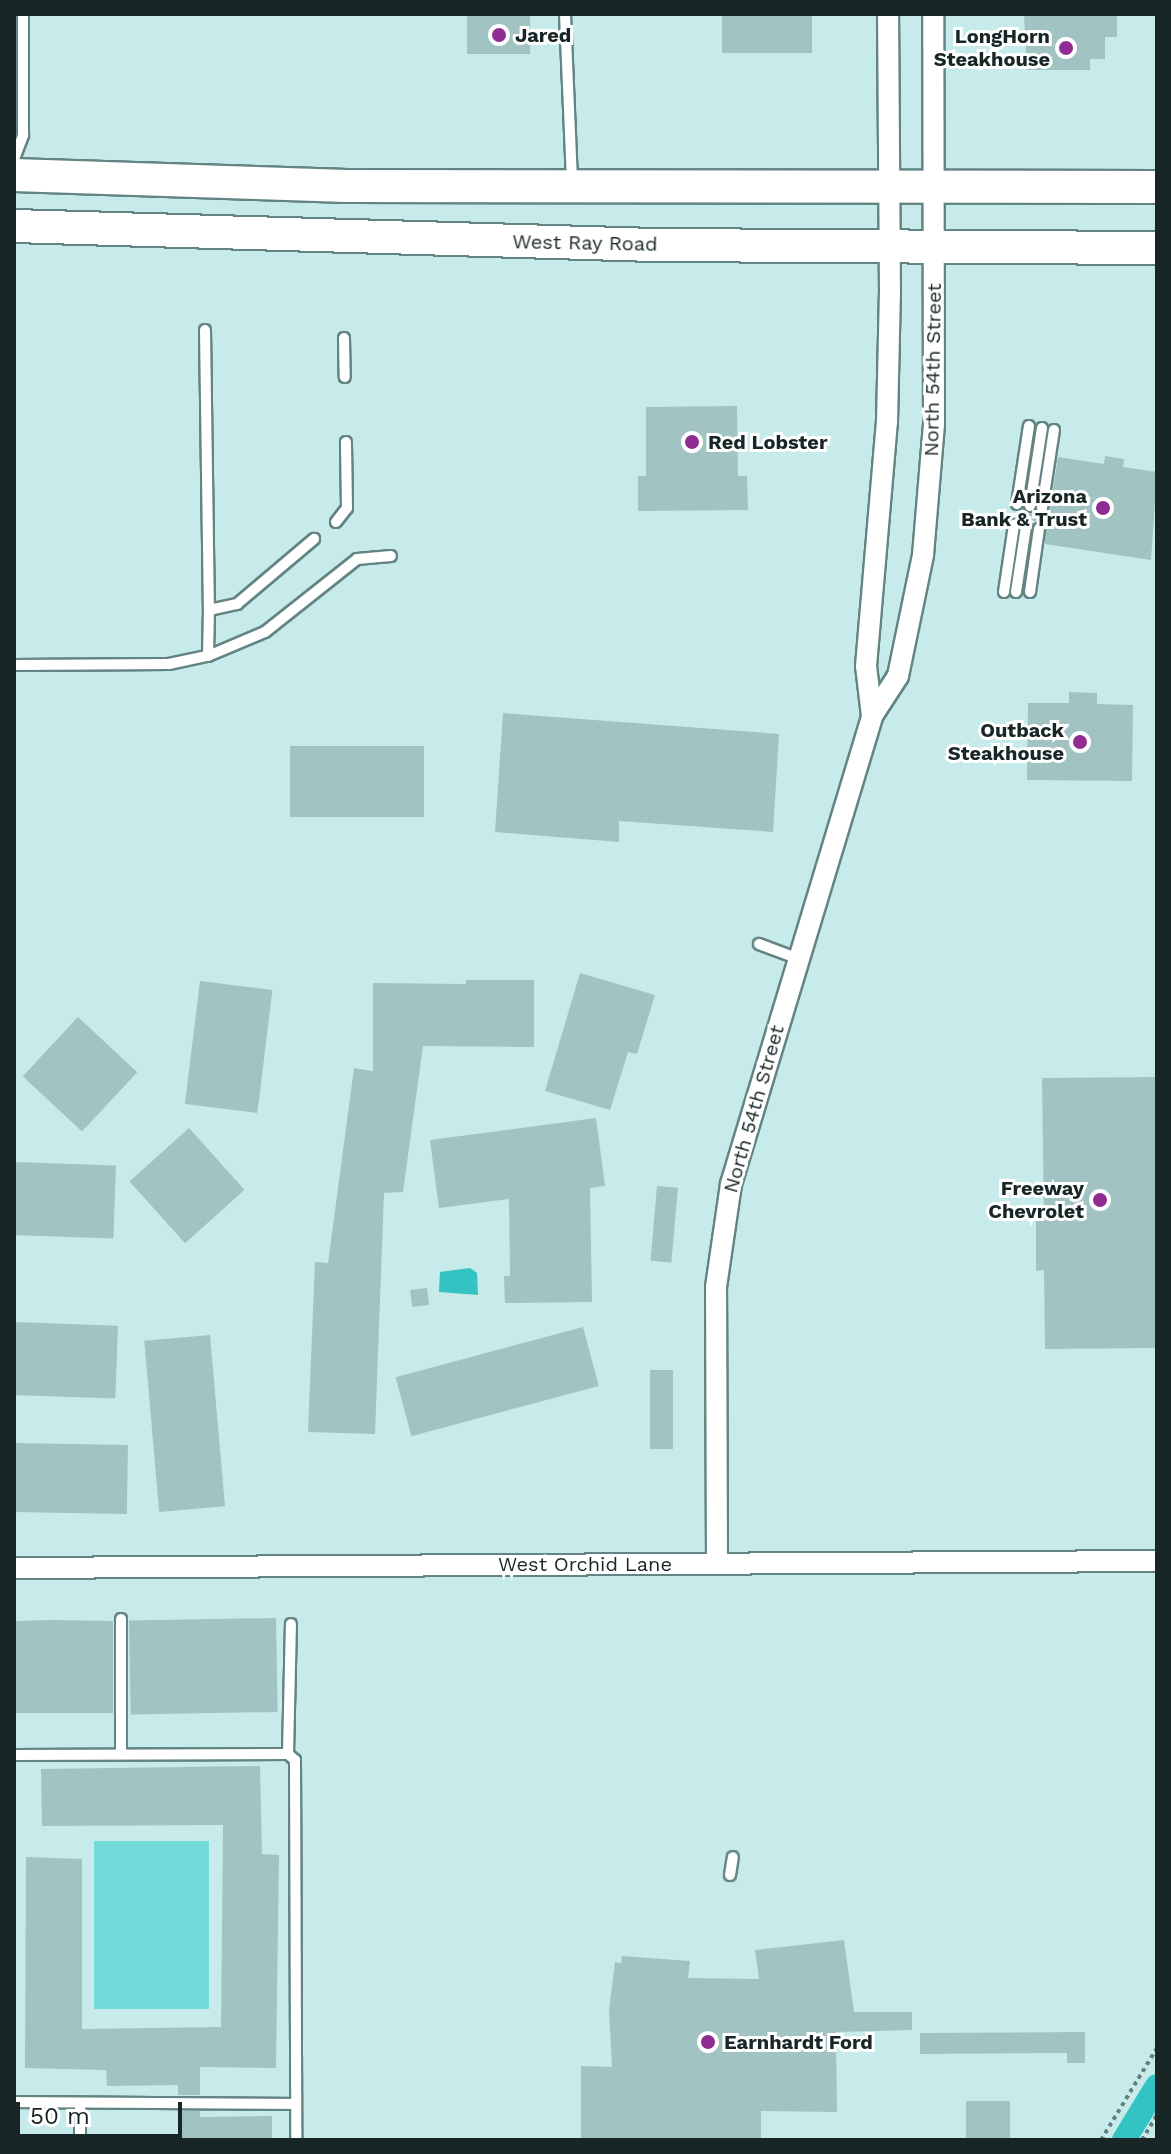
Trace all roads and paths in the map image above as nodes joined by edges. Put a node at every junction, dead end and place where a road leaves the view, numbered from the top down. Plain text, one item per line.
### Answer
1 (23, 14) edge
2 (565, 14) edge
3 (888, 14) edge
4 (933, 14) edge
5 (14, 159) edge
6 (14, 175) edge
7 (891, 186) junction
8 (937, 186) junction
9 (572, 187) junction
10 (1157, 187) edge
11 (14, 226) edge
12 (891, 245) junction
13 (936, 245) junction
14 (1157, 248) edge
15 (205, 330) dead end
16 (344, 338) dead end
17 (345, 377) dead end
18 (1029, 426) dead end
19 (1042, 428) dead end
20 (1054, 430) dead end
21 (346, 442) dead end
22 (1017, 504) dead end
23 (1030, 506) dead end
24 (1042, 508) dead end
25 (336, 522) dead end
26 (1014, 525) dead end
27 (1026, 527) dead end
28 (1039, 529) dead end
29 (314, 539) dead end
30 (391, 556) dead end
31 (1004, 592) dead end
32 (1016, 592) dead end
33 (1030, 592) dead end
34 (209, 610) junction
35 (208, 656) junction
36 (14, 665) edge
37 (872, 716) junction
38 (759, 944) dead end
39 (799, 959) junction
40 (1157, 1561) edge
41 (717, 1563) junction
42 (14, 1568) edge
43 (121, 1619) dead end
44 (291, 1624) dead end
45 (121, 1753) junction
46 (288, 1754) junction
47 (14, 1755) edge
48 (733, 1857) dead end
49 (730, 1875) dead end
50 (1157, 2048) edge
51 (14, 2102) edge
52 (80, 2103) junction
53 (296, 2104) junction
54 (1157, 2115) edge
55 (80, 2140) edge
56 (296, 2140) edge
57 (1101, 2140) edge
58 (1142, 2140) edge

1 - 5 lane
2 - 9 lane
3 - 7 street, North 54th Street
4 - 8 street, North 54th Street
6 - 9 main road
7 - 8 main road
7 - 9 main road
7 - 12 street, North 54th Street
8 - 10 main road
8 - 13 street, North 54th Street
11 - 12 main road, West Ray Road
12 - 13 main road, West Ray Road
12 - 37 street, North 54th Street
13 - 14 main road, West Ray Road
13 - 37 street, North 54th Street
15 - 34 lane
16 - 17 lane
18 - 22 lane
19 - 23 lane
20 - 24 lane
21 - 25 lane
26 - 31 lane
27 - 32 lane
28 - 33 lane
29 - 34 lane
30 - 35 lane
34 - 35 lane
35 - 36 lane
37 - 39 street, North 54th Street
38 - 39 lane
39 - 41 street, North 54th Street
40 - 41 street, West Orchid Lane
41 - 42 street, West Orchid Lane
43 - 45 lane
44 - 46 lane
45 - 46 lane
45 - 47 lane
46 - 53 lane
48 - 49 lane
50 - 57 path
51 - 52 lane
52 - 53 lane
52 - 55 lane
53 - 56 lane
54 - 58 path

